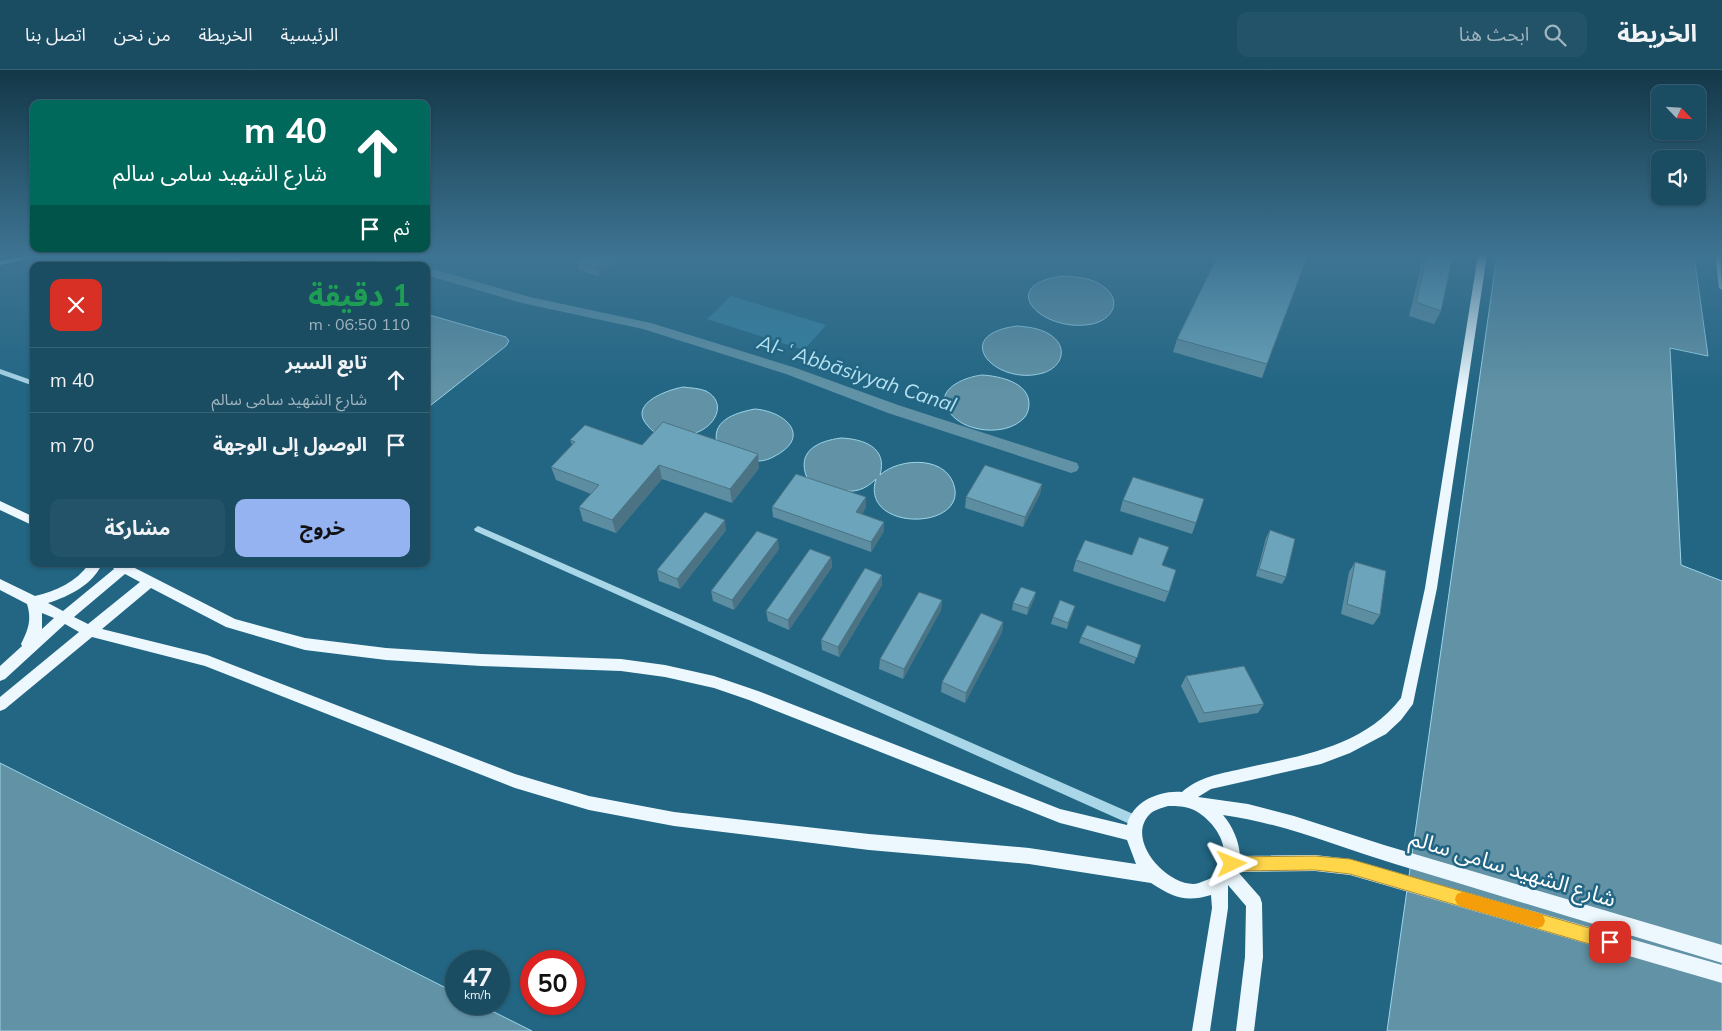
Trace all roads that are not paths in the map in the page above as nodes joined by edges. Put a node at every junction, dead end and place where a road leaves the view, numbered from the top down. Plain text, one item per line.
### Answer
1 (1476, 300) edge
2 (0, 371) edge
3 (30, 382) edge
4 (0, 505) edge
5 (30, 520) edge
6 (478, 529) dead end
7 (94, 567) edge
8 (119, 567) edge
9 (122, 567) edge
10 (150, 581) junction
11 (0, 584) edge
12 (33, 602) junction
13 (63, 618) junction
14 (89, 631) junction
15 (5, 670) edge
16 (0, 704) edge
17 (1185, 799) junction
18 (1201, 806) junction
19 (1135, 828) junction
20 (1226, 873) junction
21 (1154, 875) junction
22 (1722, 954) edge
23 (1722, 974) edge
24 (1201, 1031) edge
25 (1245, 1031) edge

1 - 17 main road
2 - 3 street
4 - 5 main road
6 - 19 street
7 - 12 main road
8 - 13 main road
9 - 10 main road
10 - 14 main road
10 - 19 main road
11 - 12 main road
12 - 13 main road
12 - 15 main road
13 - 14 main road
13 - 15 main road
14 - 16 main road
14 - 21 main road
17 - 18 main road
17 - 19 main road
18 - 20 main road
18 - 22 main road, شارع الشهيد سامى سالم
19 - 21 main road
20 - 21 main road
20 - 23 main road
20 - 24 main road
20 - 25 main road

